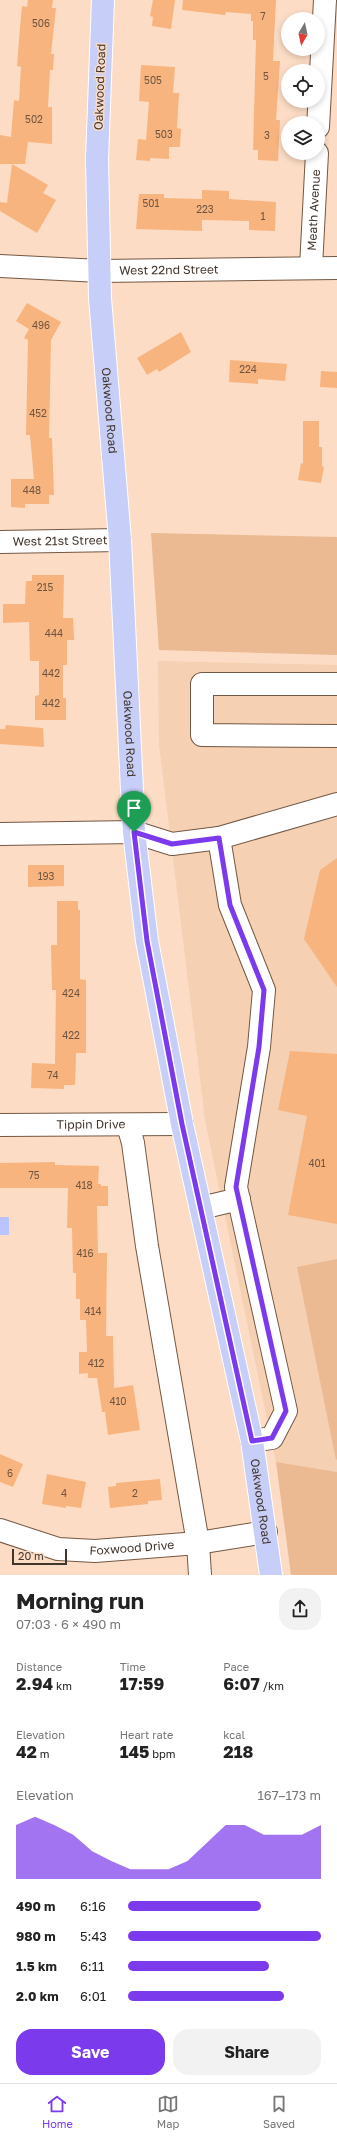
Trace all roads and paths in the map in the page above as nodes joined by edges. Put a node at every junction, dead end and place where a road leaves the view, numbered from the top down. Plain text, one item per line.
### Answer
1 (103, 0) edge
2 (325, 0) edge
3 (319, 116) edge
4 (317, 160) edge
5 (0, 266) edge
6 (311, 267) junction
7 (337, 268) edge
8 (100, 271) junction
9 (120, 540) junction
10 (0, 542) edge
11 (337, 684) edge
12 (337, 736) edge
13 (337, 804) edge
14 (134, 832) junction
15 (0, 834) edge
16 (219, 838) junction
17 (182, 1124) junction
18 (0, 1125) edge
19 (128, 1125) junction
20 (238, 1199) junction
21 (201, 1208) junction
22 (252, 1441) junction
23 (0, 1530) edge
24 (266, 1532) junction
25 (198, 1543) junction
26 (200, 1575) edge
27 (271, 1575) edge

1 - 8 main road, Oakwood Road
2 - 3 street
4 - 6 street, Meath Avenue
5 - 8 street, West 22nd Street
6 - 7 street, West 22nd Street
6 - 8 street, West 22nd Street
8 - 9 main road, Oakwood Road
9 - 10 street, West 21st Street
9 - 14 main road, Oakwood Road
11 - 12 street
13 - 16 street
14 - 15 street
14 - 16 street
14 - 17 main road, Oakwood Road
16 - 20 street
17 - 19 street, Tippin Drive
17 - 21 main road, Oakwood Road
18 - 19 street, Tippin Drive
19 - 25 street
20 - 21 street
20 - 22 street
21 - 22 main road, Oakwood Road
22 - 24 main road, Oakwood Road
23 - 25 street, Foxwood Drive
24 - 25 street, Foxwood Drive
24 - 27 main road, Oakwood Road
25 - 26 street

